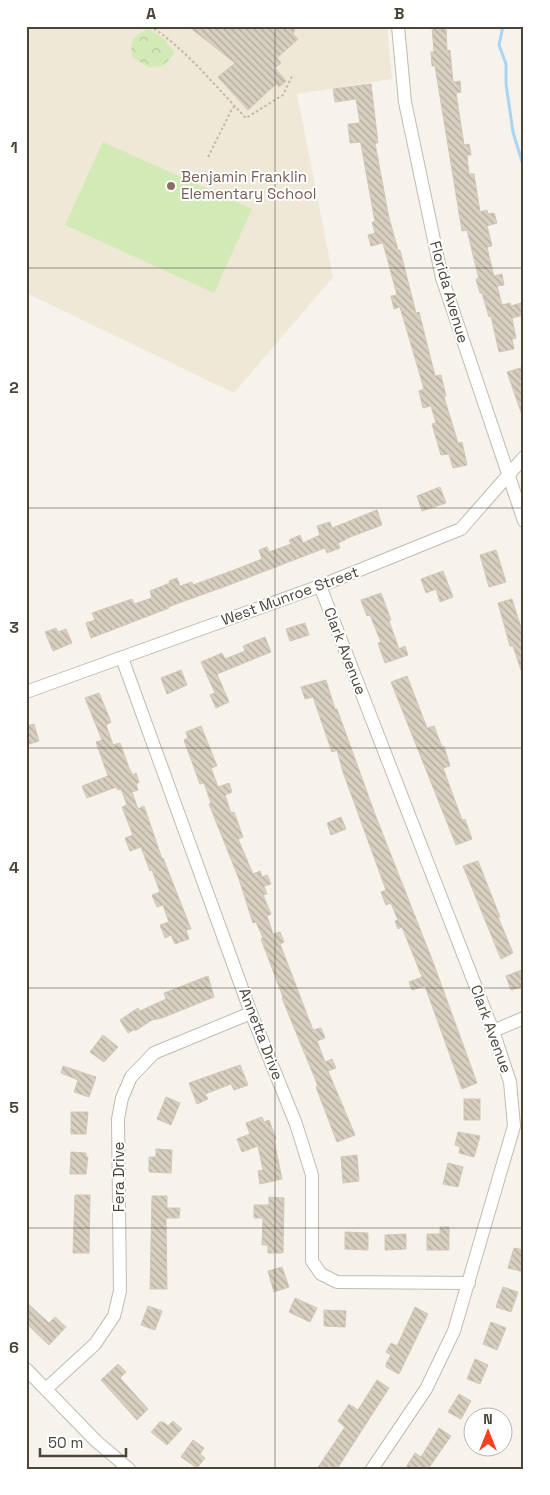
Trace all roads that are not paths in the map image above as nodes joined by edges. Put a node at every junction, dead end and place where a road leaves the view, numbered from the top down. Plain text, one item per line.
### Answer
1 (398, 26) edge
2 (524, 456) edge
3 (508, 476) junction
4 (524, 522) edge
5 (320, 586) junction
6 (122, 658) junction
7 (26, 692) edge
8 (251, 1013) junction
9 (524, 1018) edge
10 (494, 1031) junction
11 (469, 1283) junction
12 (26, 1369) edge
13 (46, 1388) junction
14 (129, 1469) edge
15 (372, 1469) edge

1 - 3 street, Florida Avenue
2 - 3 street, West Munroe Street
3 - 4 street, Florida Avenue
3 - 5 street, West Munroe Street
5 - 6 street, West Munroe Street
5 - 10 street, Clark Avenue
6 - 7 street, West Munroe Street
6 - 8 street, Annetta Drive
8 - 11 street, Annetta Drive
8 - 13 street, Fera Drive
9 - 10 street
10 - 11 street, Clark Avenue
11 - 15 street, Clark Avenue
12 - 13 street
13 - 14 street

